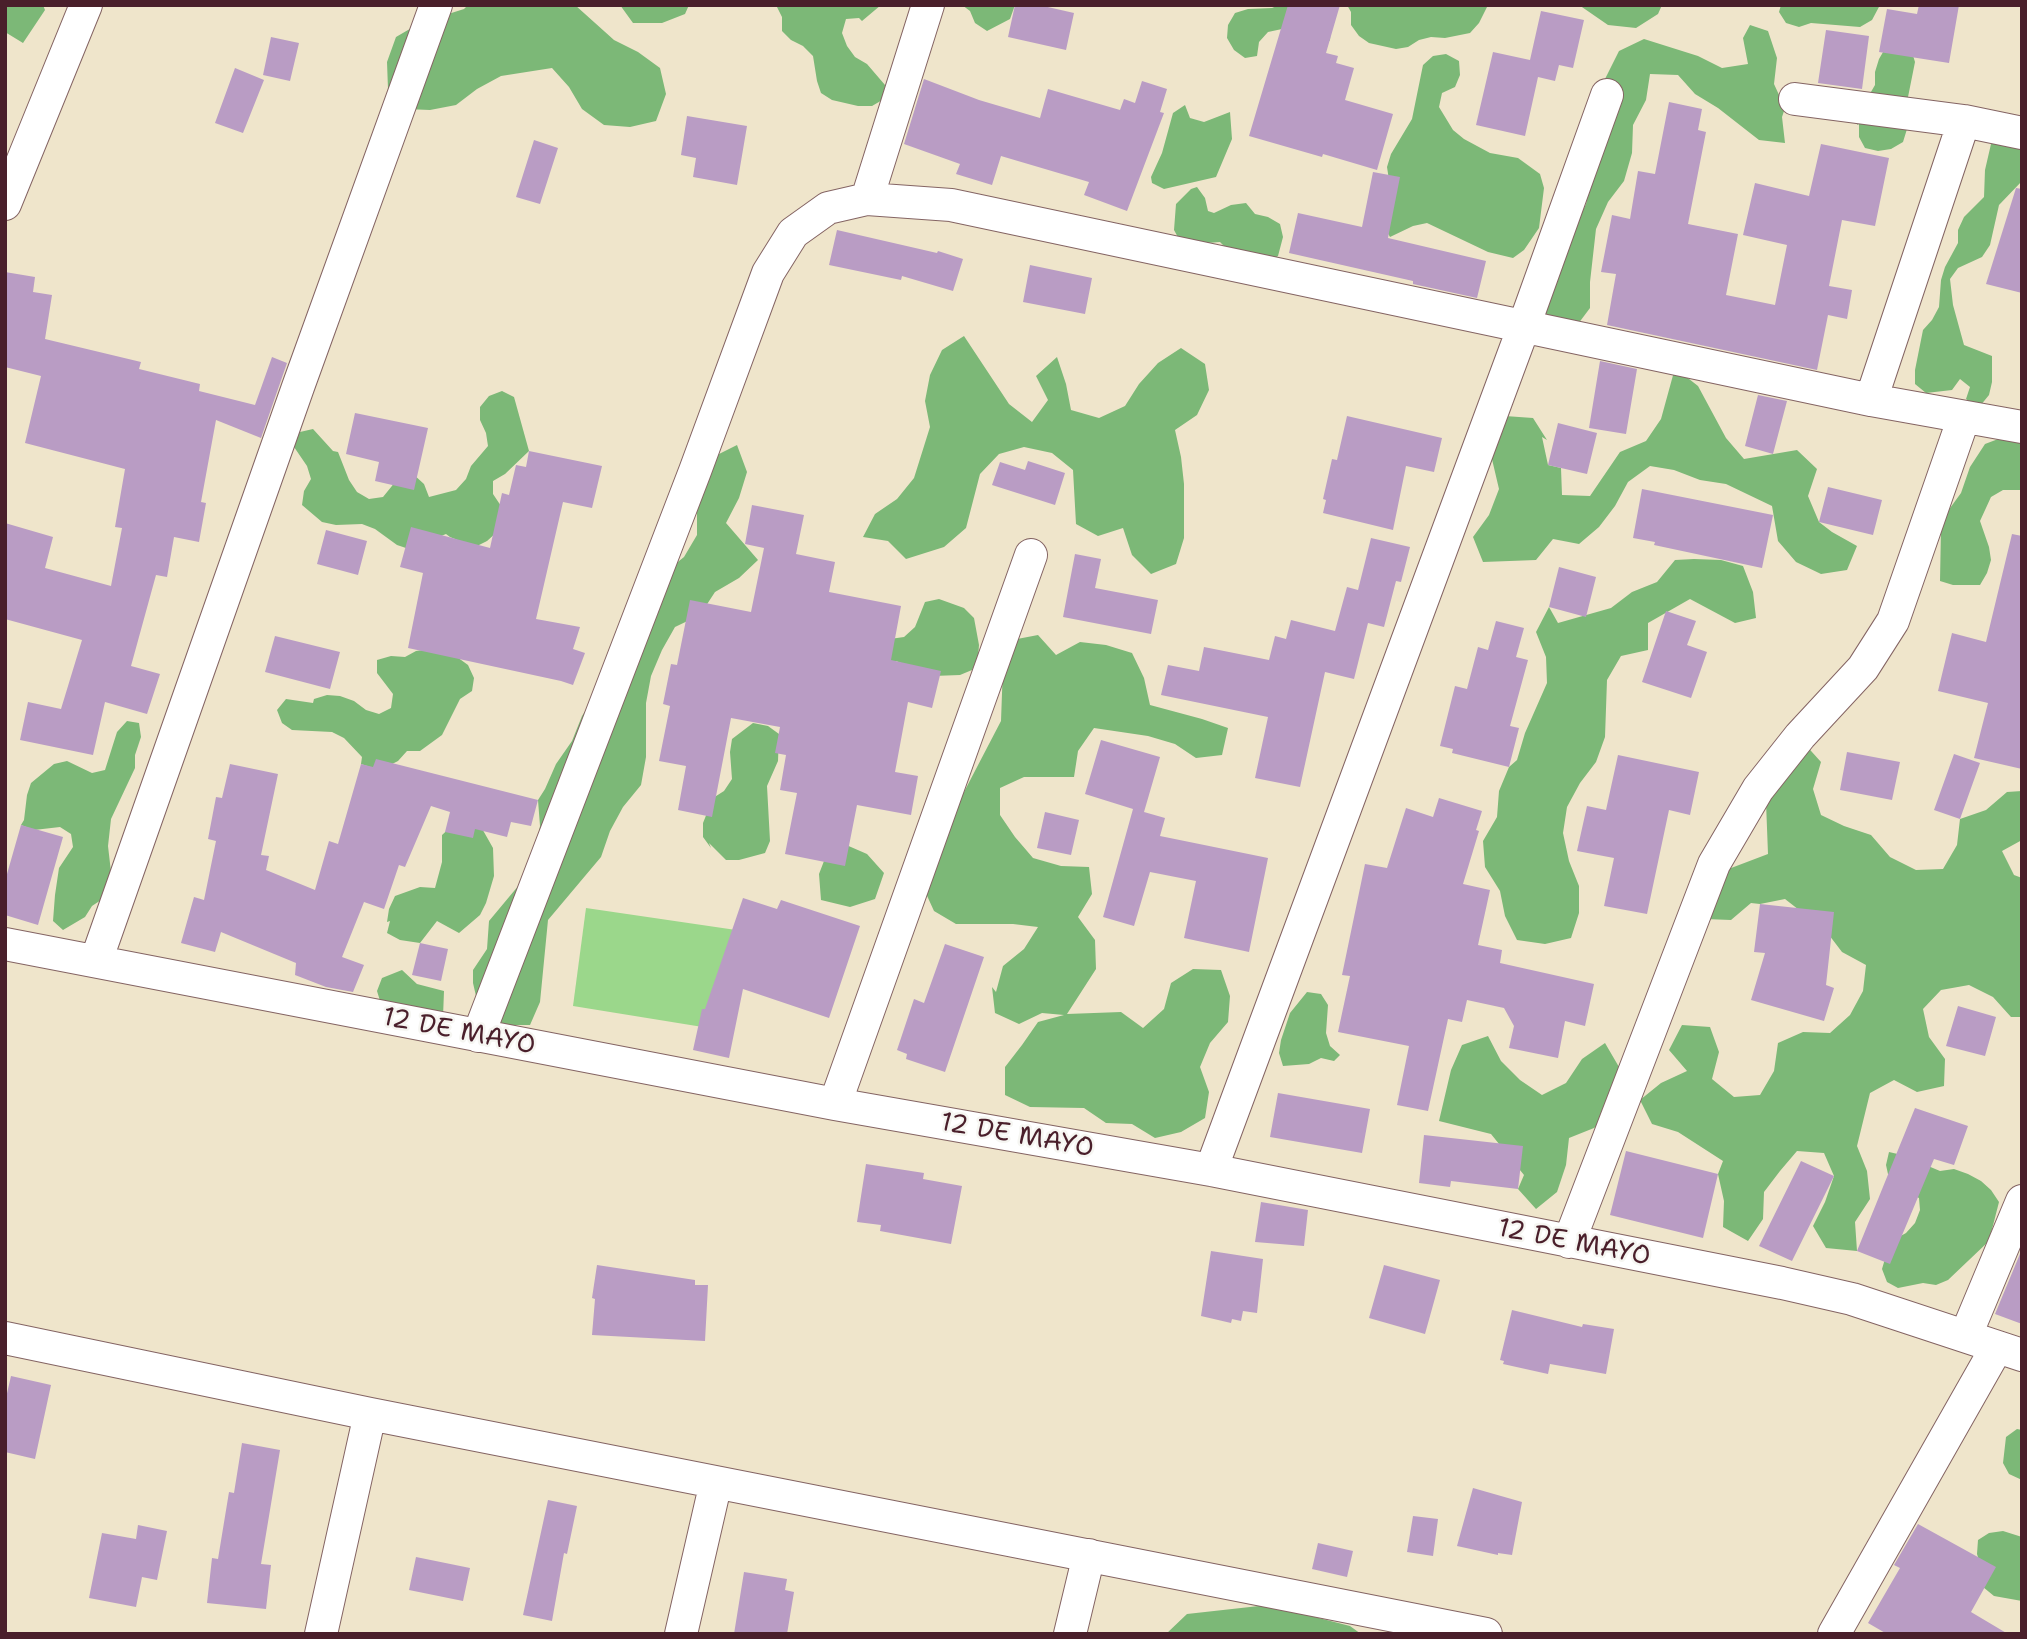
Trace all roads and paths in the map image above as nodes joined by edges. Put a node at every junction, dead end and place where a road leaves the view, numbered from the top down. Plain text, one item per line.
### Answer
1 (86, 5) edge
2 (436, 5) edge
3 (928, 5) edge
4 (1607, 95) dead end
5 (1795, 99) dead end
6 (1964, 121) junction
7 (2022, 133) edge
8 (867, 200) junction
9 (5, 204) edge
10 (1524, 326) junction
11 (1871, 400) junction
12 (1964, 417) junction
13 (2022, 427) edge
14 (1031, 555) dead end
15 (5, 944) edge
16 (96, 961) junction
17 (478, 1036) junction
18 (835, 1104) junction
19 (1211, 1170) junction
20 (2022, 1200) edge
21 (1569, 1242) junction
22 (1966, 1335) junction
23 (5, 1338) edge
24 (2009, 1351) edge
25 (370, 1415) junction
26 (716, 1482) junction
27 (1088, 1555) junction
28 (1432, 1628) edge
29 (321, 1634) edge
30 (681, 1634) edge
31 (1070, 1634) edge
32 (1486, 1634) edge
33 (1834, 1634) edge

1 - 9 street
2 - 16 street
3 - 8 street
4 - 10 street
5 - 6 street
6 - 7 street
6 - 11 street
8 - 10 street
8 - 17 street
10 - 11 street
10 - 19 street
11 - 12 street
12 - 13 street
12 - 21 street
14 - 18 street
15 - 16 street, 12 DE MAYO
16 - 17 street, 12 DE MAYO
17 - 18 street, 12 DE MAYO
18 - 19 street, 12 DE MAYO
19 - 21 street, 12 DE MAYO
20 - 22 street
21 - 22 street, 12 DE MAYO
22 - 24 street, 12 DE MAYO
23 - 25 street
24 - 33 street
25 - 26 street
25 - 29 street
26 - 27 street
26 - 30 street
27 - 28 street
27 - 31 street
28 - 32 street

